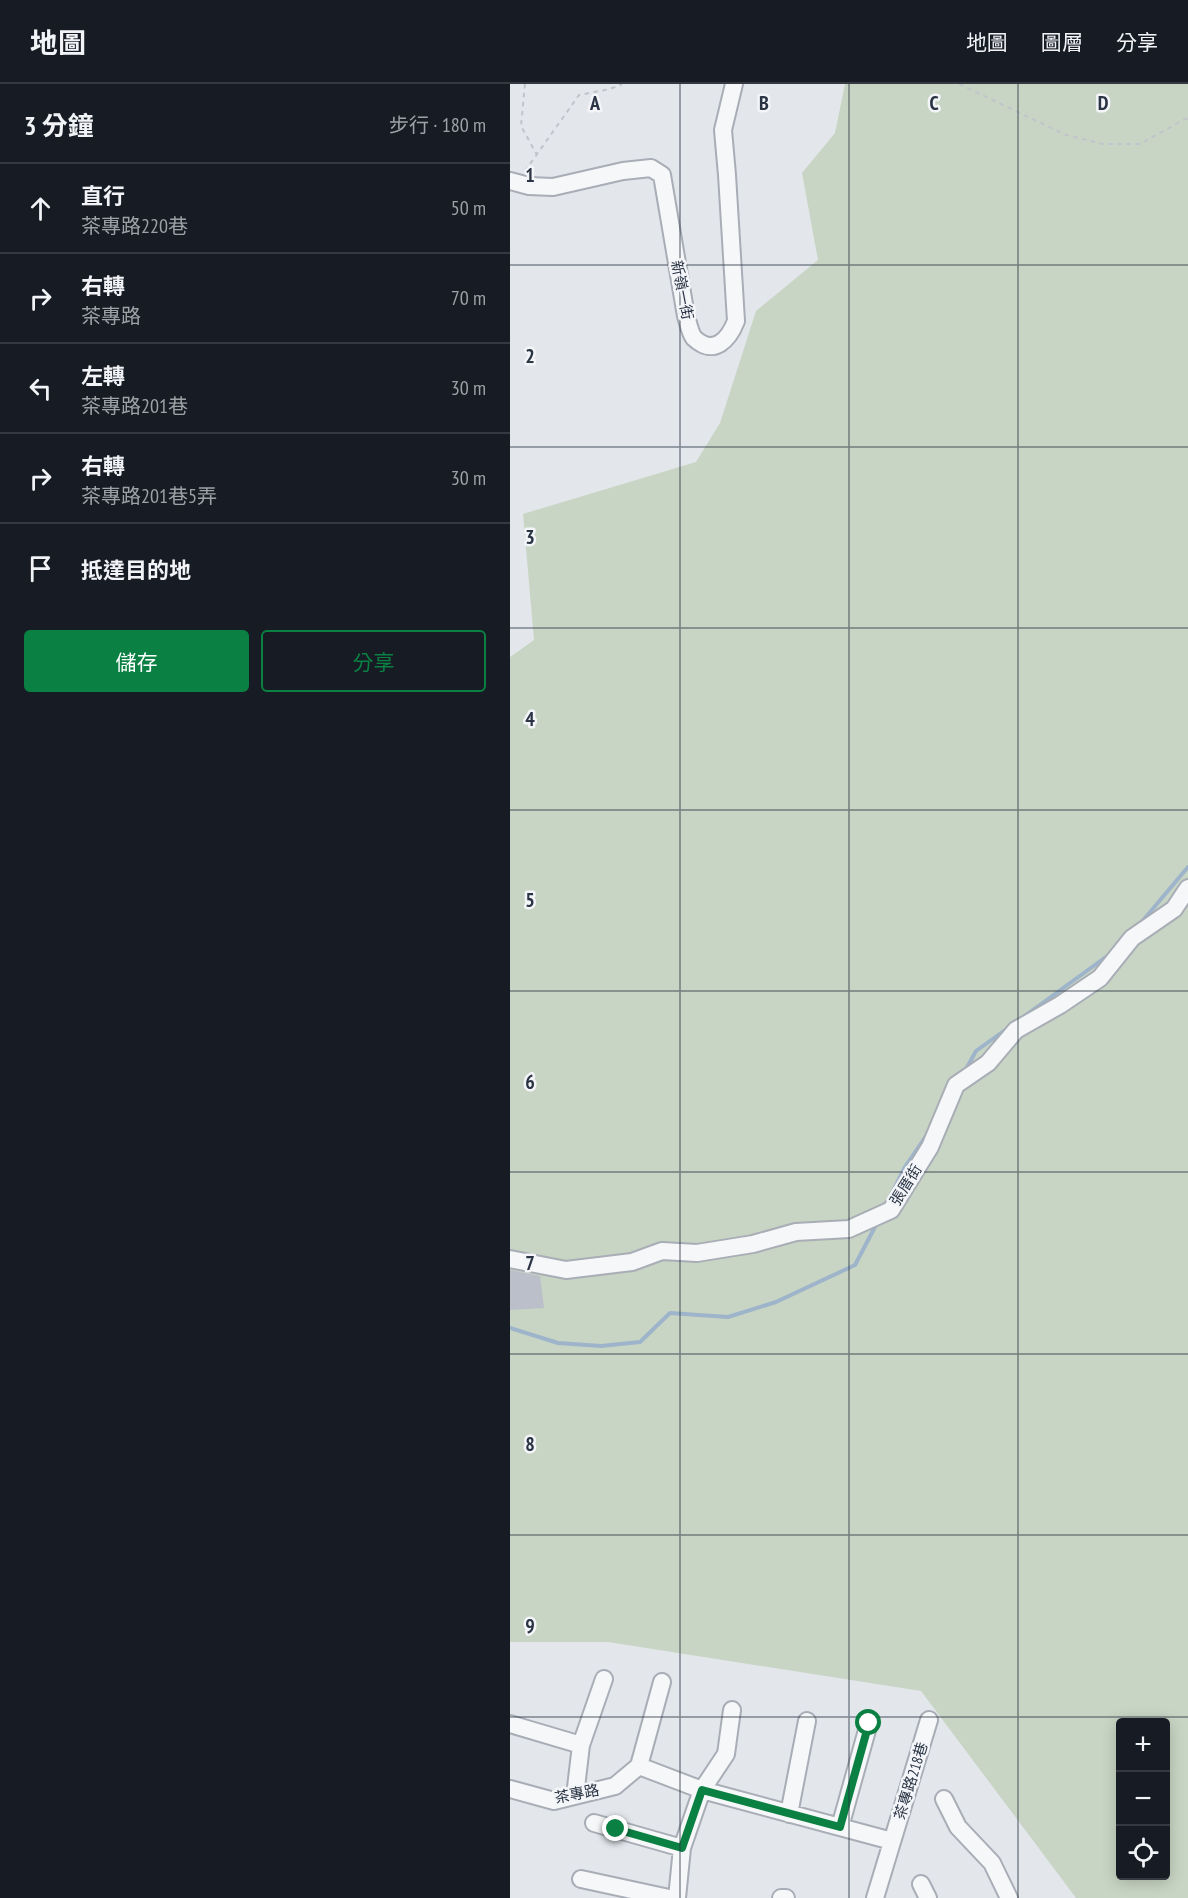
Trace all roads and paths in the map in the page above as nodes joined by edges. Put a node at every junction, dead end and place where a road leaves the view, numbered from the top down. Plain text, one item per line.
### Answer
1 (525, 84) edge
2 (622, 84) edge
3 (734, 84) edge
4 (959, 84) edge
5 (1188, 119) edge
6 (537, 155) junction
7 (513, 182) edge
8 (1188, 888) edge
9 (510, 1259) edge
10 (604, 1679) dead end
11 (662, 1682) dead end
12 (732, 1710) dead end
13 (929, 1720) dead end
14 (807, 1721) dead end
15 (869, 1723) dead end
16 (510, 1724) edge
17 (581, 1745) junction
18 (639, 1766) junction
19 (510, 1789) edge
20 (702, 1790) junction
21 (575, 1796) junction
22 (944, 1799) dead end
23 (789, 1814) junction
24 (594, 1823) dead end
25 (840, 1827) junction
26 (892, 1841) junction
27 (682, 1848) junction
28 (581, 1879) dead end
29 (669, 1898) edge
30 (677, 1898) edge
31 (781, 1898) edge
32 (786, 1898) edge
33 (875, 1898) edge
34 (1009, 1898) edge

1 - 6 path
2 - 6 path
3 - 7 street, 新嶺一街
4 - 5 path
6 - 7 path
8 - 9 street, 張厝街
10 - 17 street
11 - 18 street
12 - 20 street
13 - 26 street, 茶專路218巷
14 - 23 street
15 - 25 street
16 - 17 street
17 - 21 street
18 - 20 street
18 - 21 street, 茶專路
19 - 21 street, 茶專路
20 - 23 street
20 - 27 street
22 - 34 street
23 - 25 street
24 - 27 street
25 - 26 street
26 - 33 street
27 - 30 street
28 - 29 street
31 - 32 street

